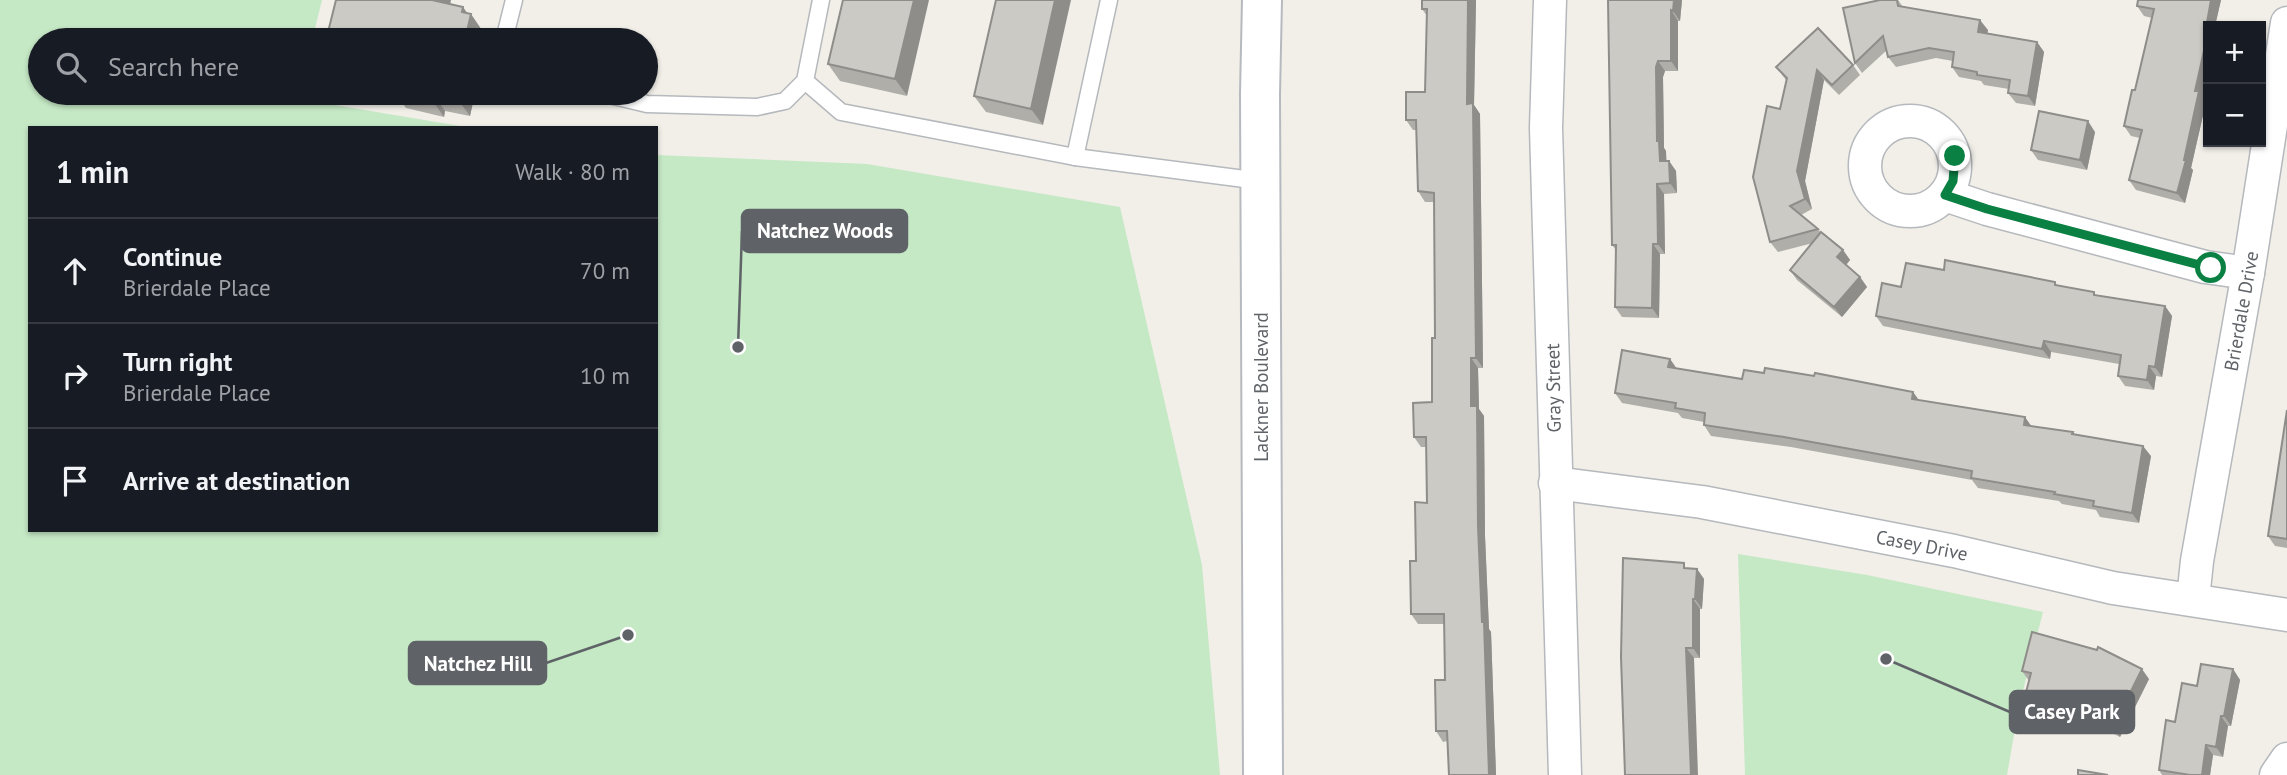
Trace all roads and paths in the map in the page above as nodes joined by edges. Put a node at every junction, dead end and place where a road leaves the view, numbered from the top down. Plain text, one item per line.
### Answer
1 (514, 0) edge
2 (821, 0) edge
3 (1109, 0) edge
4 (1262, 0) edge
5 (1550, 0) edge
6 (2287, 23) edge
7 (507, 28) edge
8 (805, 80) junction
9 (658, 104) edge
10 (1075, 156) junction
11 (1260, 181) junction
12 (1945, 195) dead end
13 (2248, 273) junction
14 (1555, 483) junction
15 (2193, 599) junction
16 (2287, 615) edge
17 (2287, 759) edge
18 (1262, 775) edge
19 (1565, 775) edge
20 (2276, 775) edge

1 - 7 lane
2 - 8 lane
3 - 10 lane
4 - 11 main road, Lackner Boulevard
5 - 14 street, Gray Street
6 - 13 street, Brierdale Drive
8 - 9 lane
8 - 10 lane
10 - 11 lane
11 - 18 main road, Lackner Boulevard
12 - 13 street
13 - 15 street, Brierdale Drive
14 - 15 street, Casey Drive
14 - 19 street, Gray Street
15 - 16 street, Casey Drive
17 - 20 street

